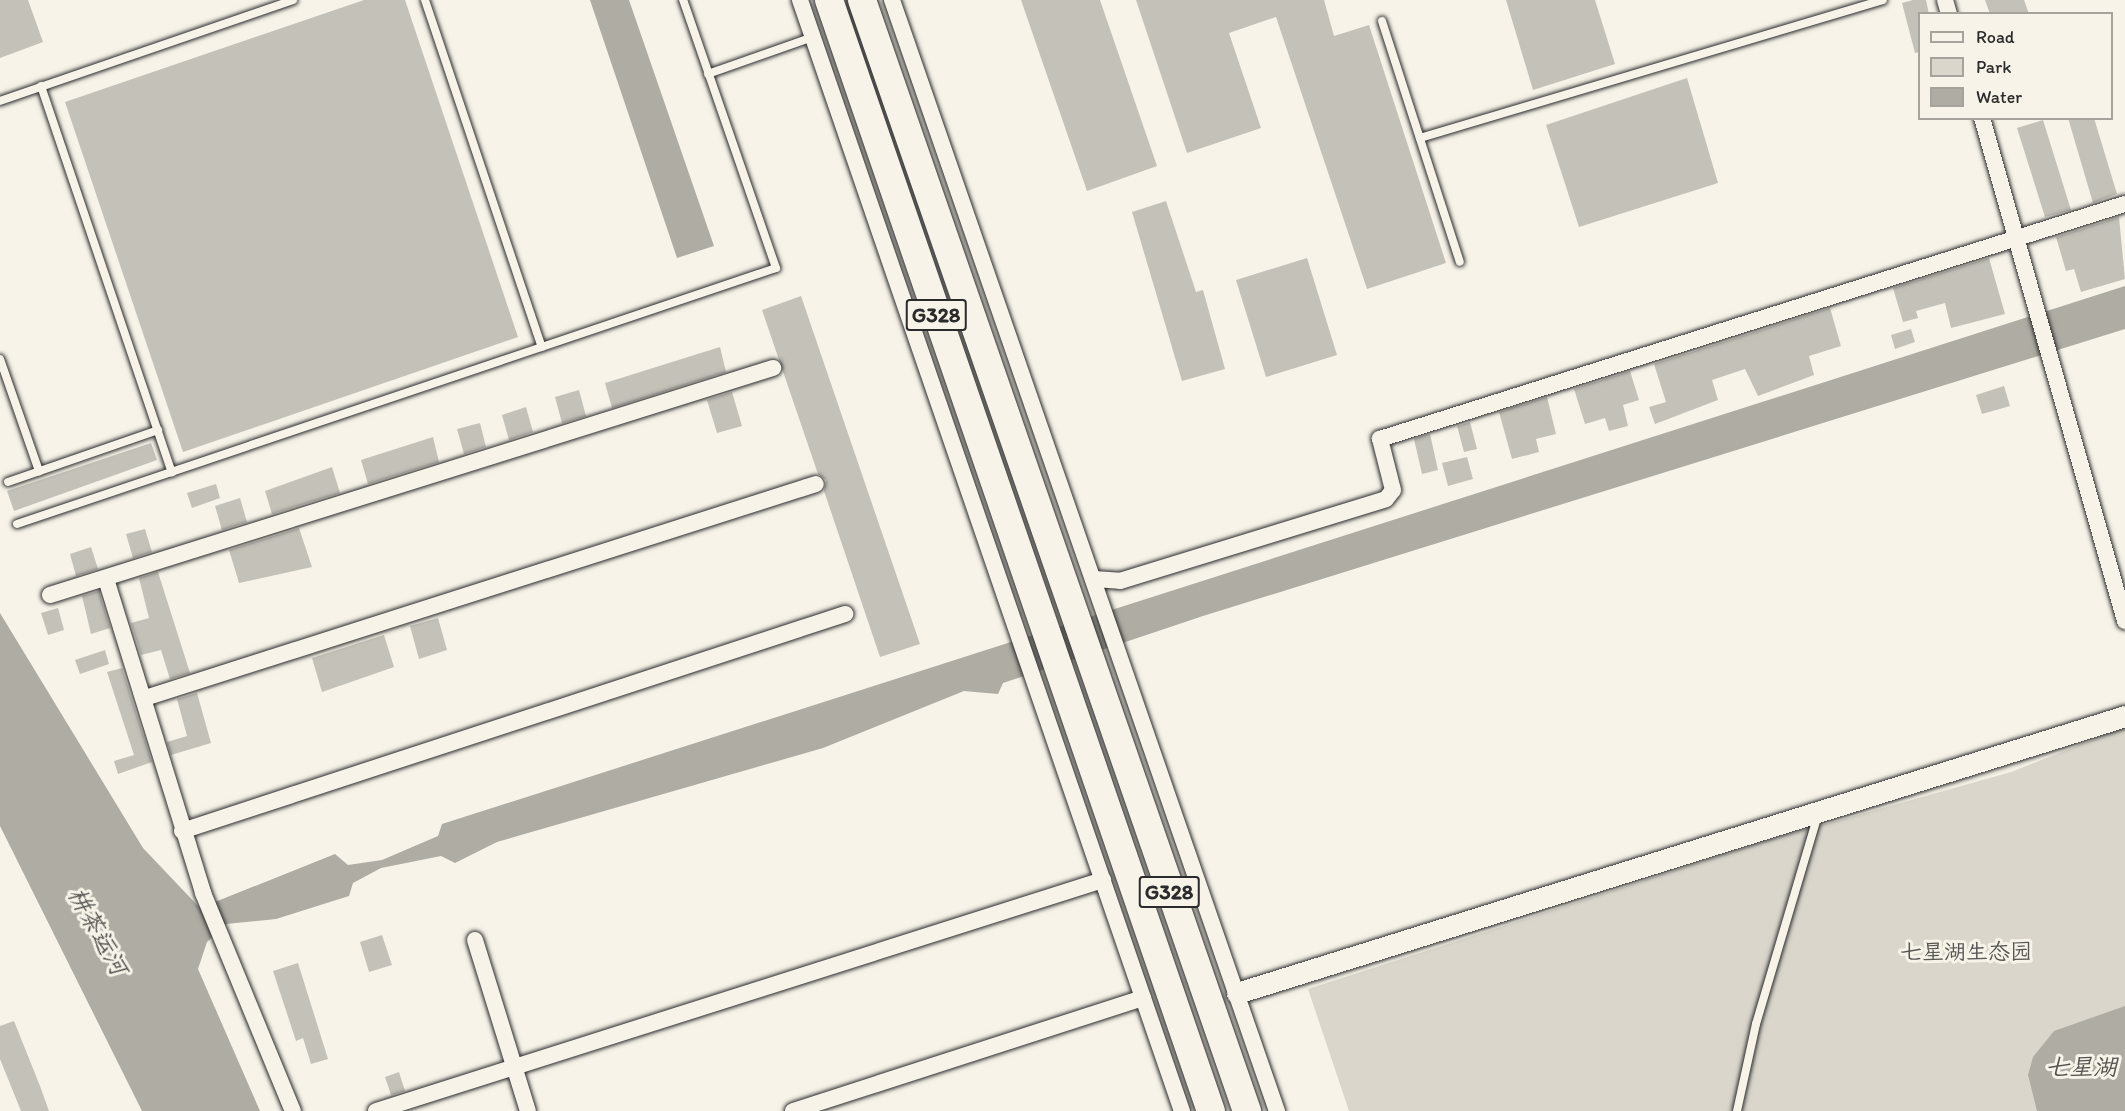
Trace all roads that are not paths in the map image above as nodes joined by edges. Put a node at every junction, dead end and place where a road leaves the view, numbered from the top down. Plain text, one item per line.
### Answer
1 (294, 0) edge
2 (425, 0) edge
3 (683, 0) edge
4 (800, 0) edge
5 (829, 0) edge
6 (862, 0) edge
7 (892, 0) edge
8 (1883, 0) edge
9 (1382, 21) dead end
10 (826, 33) junction
11 (708, 74) junction
12 (41, 86) junction
13 (0, 100) edge
14 (1983, 120) edge
15 (1420, 138) junction
16 (2125, 204) edge
17 (2020, 240) junction
18 (1460, 262) dead end
19 (542, 347) junction
20 (0, 359) edge
21 (773, 368) dead end
22 (158, 430) junction
23 (39, 471) junction
24 (172, 472) junction
25 (8, 482) dead end
26 (816, 484) dead end
27 (17, 524) dead end
28 (106, 579) junction
29 (1094, 579) junction
30 (50, 595) dead end
31 (844, 614) dead end
32 (2125, 621) edge
33 (1048, 684) junction
34 (145, 698) junction
35 (2125, 716) edge
36 (1818, 815) junction
37 (182, 831) junction
38 (1103, 880) junction
39 (475, 940) dead end
40 (1237, 993) junction
41 (1143, 998) junction
42 (514, 1067) junction
43 (293, 1111) edge
44 (376, 1111) edge
45 (528, 1111) edge
46 (793, 1111) edge
47 (1182, 1111) edge
48 (1211, 1111) edge
49 (1247, 1111) edge
50 (1277, 1111) edge
51 (1737, 1111) edge

1 - 12 lane
2 - 19 lane
3 - 11 lane
4 - 10 street
5 - 10 highway, G328
6 - 49 highway, G328
7 - 29 street
8 - 15 lane
9 - 15 lane
10 - 11 lane
10 - 33 street
10 - 33 highway, G328
11 - 19 lane
12 - 13 lane
12 - 22 lane
14 - 17 street
15 - 18 lane
16 - 17 street
17 - 29 street
17 - 32 street
19 - 24 lane
20 - 23 lane
21 - 28 street
22 - 23 lane
22 - 24 lane
23 - 25 lane
24 - 27 lane
26 - 34 street
28 - 30 street
28 - 34 street
29 - 40 street
31 - 37 street
33 - 38 street
33 - 48 highway, G328
34 - 37 street
35 - 36 street
36 - 40 street
36 - 51 lane
37 - 43 street
38 - 41 street
38 - 42 street
39 - 42 street
40 - 50 street
41 - 46 street
41 - 47 street
42 - 44 street
42 - 45 street

